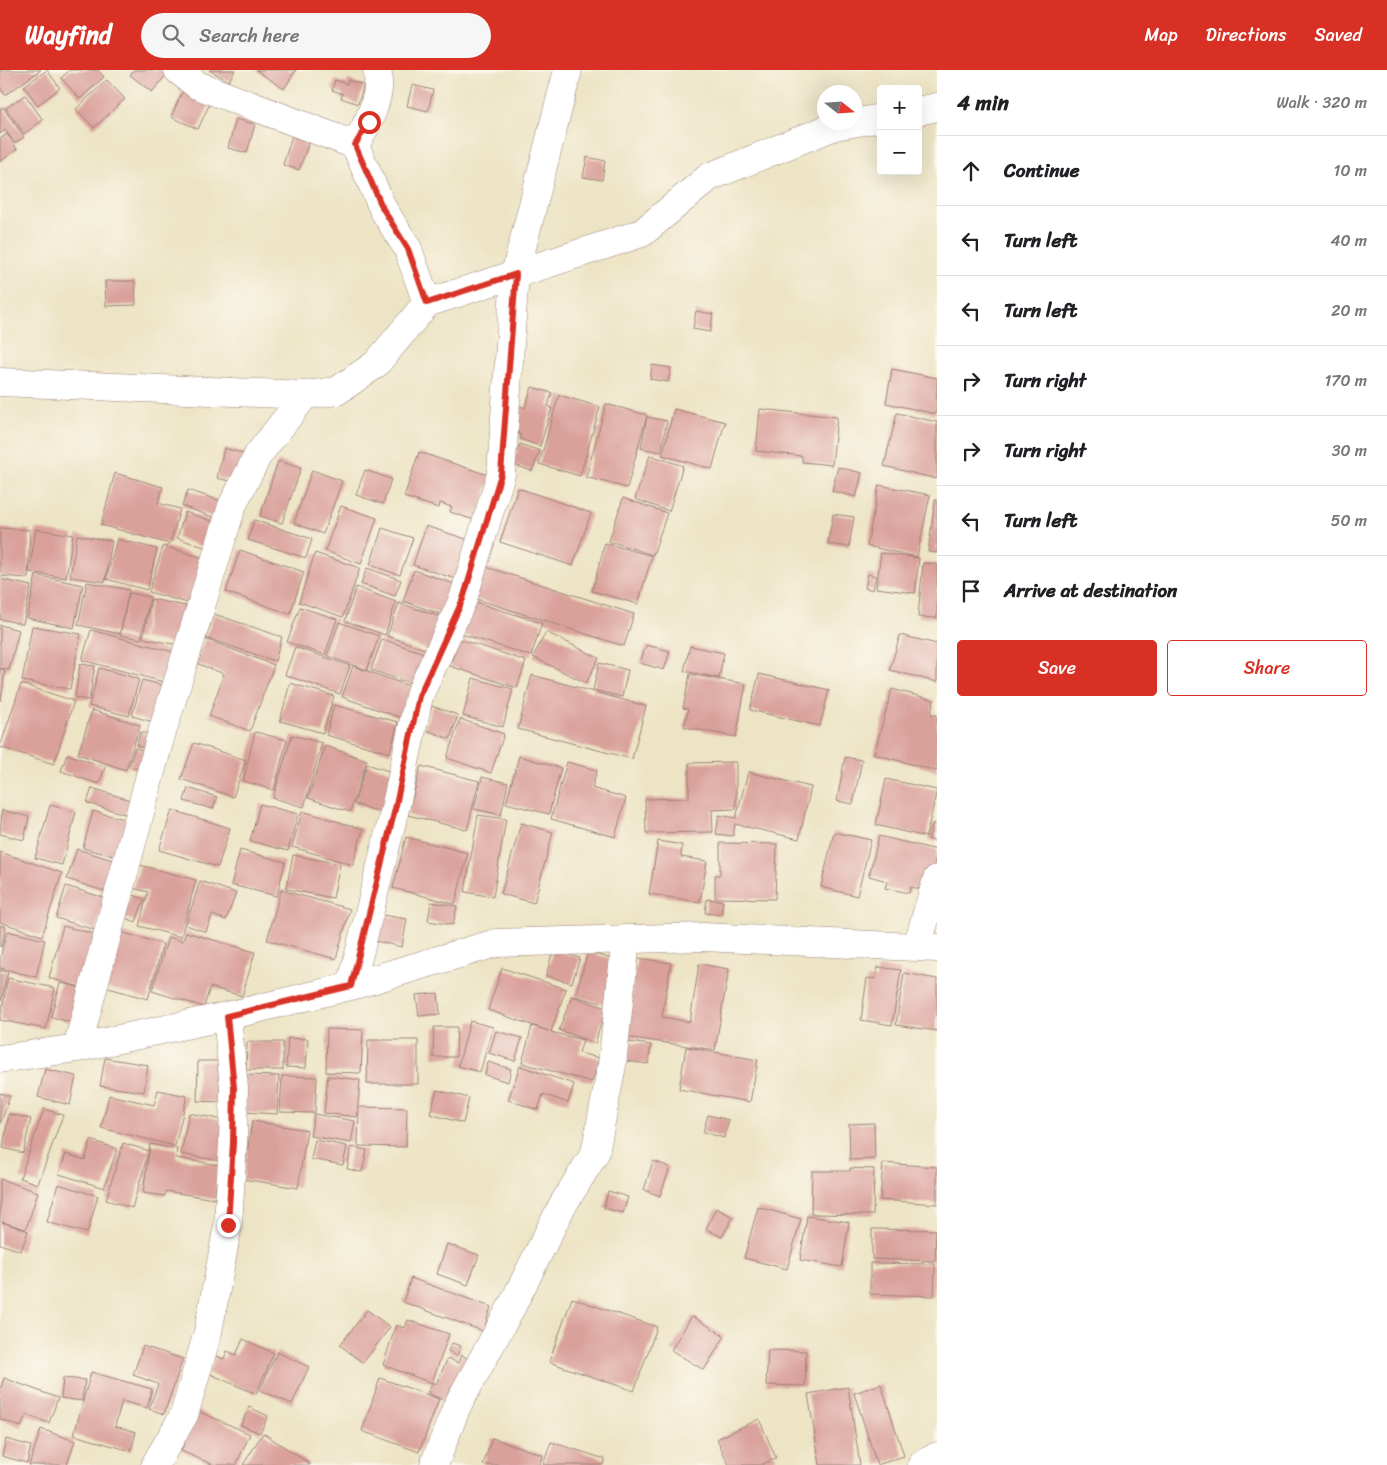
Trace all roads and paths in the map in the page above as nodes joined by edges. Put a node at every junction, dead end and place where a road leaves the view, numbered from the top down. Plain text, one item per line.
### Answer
1 (178, 70) edge
2 (377, 70) edge
3 (568, 70) edge
4 (937, 108) edge
5 (922, 110) edge
6 (877, 119) edge
7 (355, 145) junction
8 (516, 274) junction
9 (427, 303) junction
10 (0, 382) edge
11 (305, 395) junction
12 (937, 879) edge
13 (626, 939) junction
14 (927, 948) edge
15 (351, 986) junction
16 (227, 1016) junction
17 (77, 1048) junction
18 (0, 1059) edge
19 (937, 1456) edge
20 (155, 1465) edge
21 (434, 1465) edge
22 (922, 1465) edge

1 - 7 street
2 - 7 street
3 - 8 street
4 - 5 street
6 - 8 street
7 - 9 street
8 - 9 street
8 - 15 street
9 - 11 street
10 - 11 street
11 - 17 street
12 - 14 street
13 - 14 street
13 - 15 street
13 - 21 street
15 - 16 street
16 - 17 street
16 - 20 street
17 - 18 street
19 - 22 street

